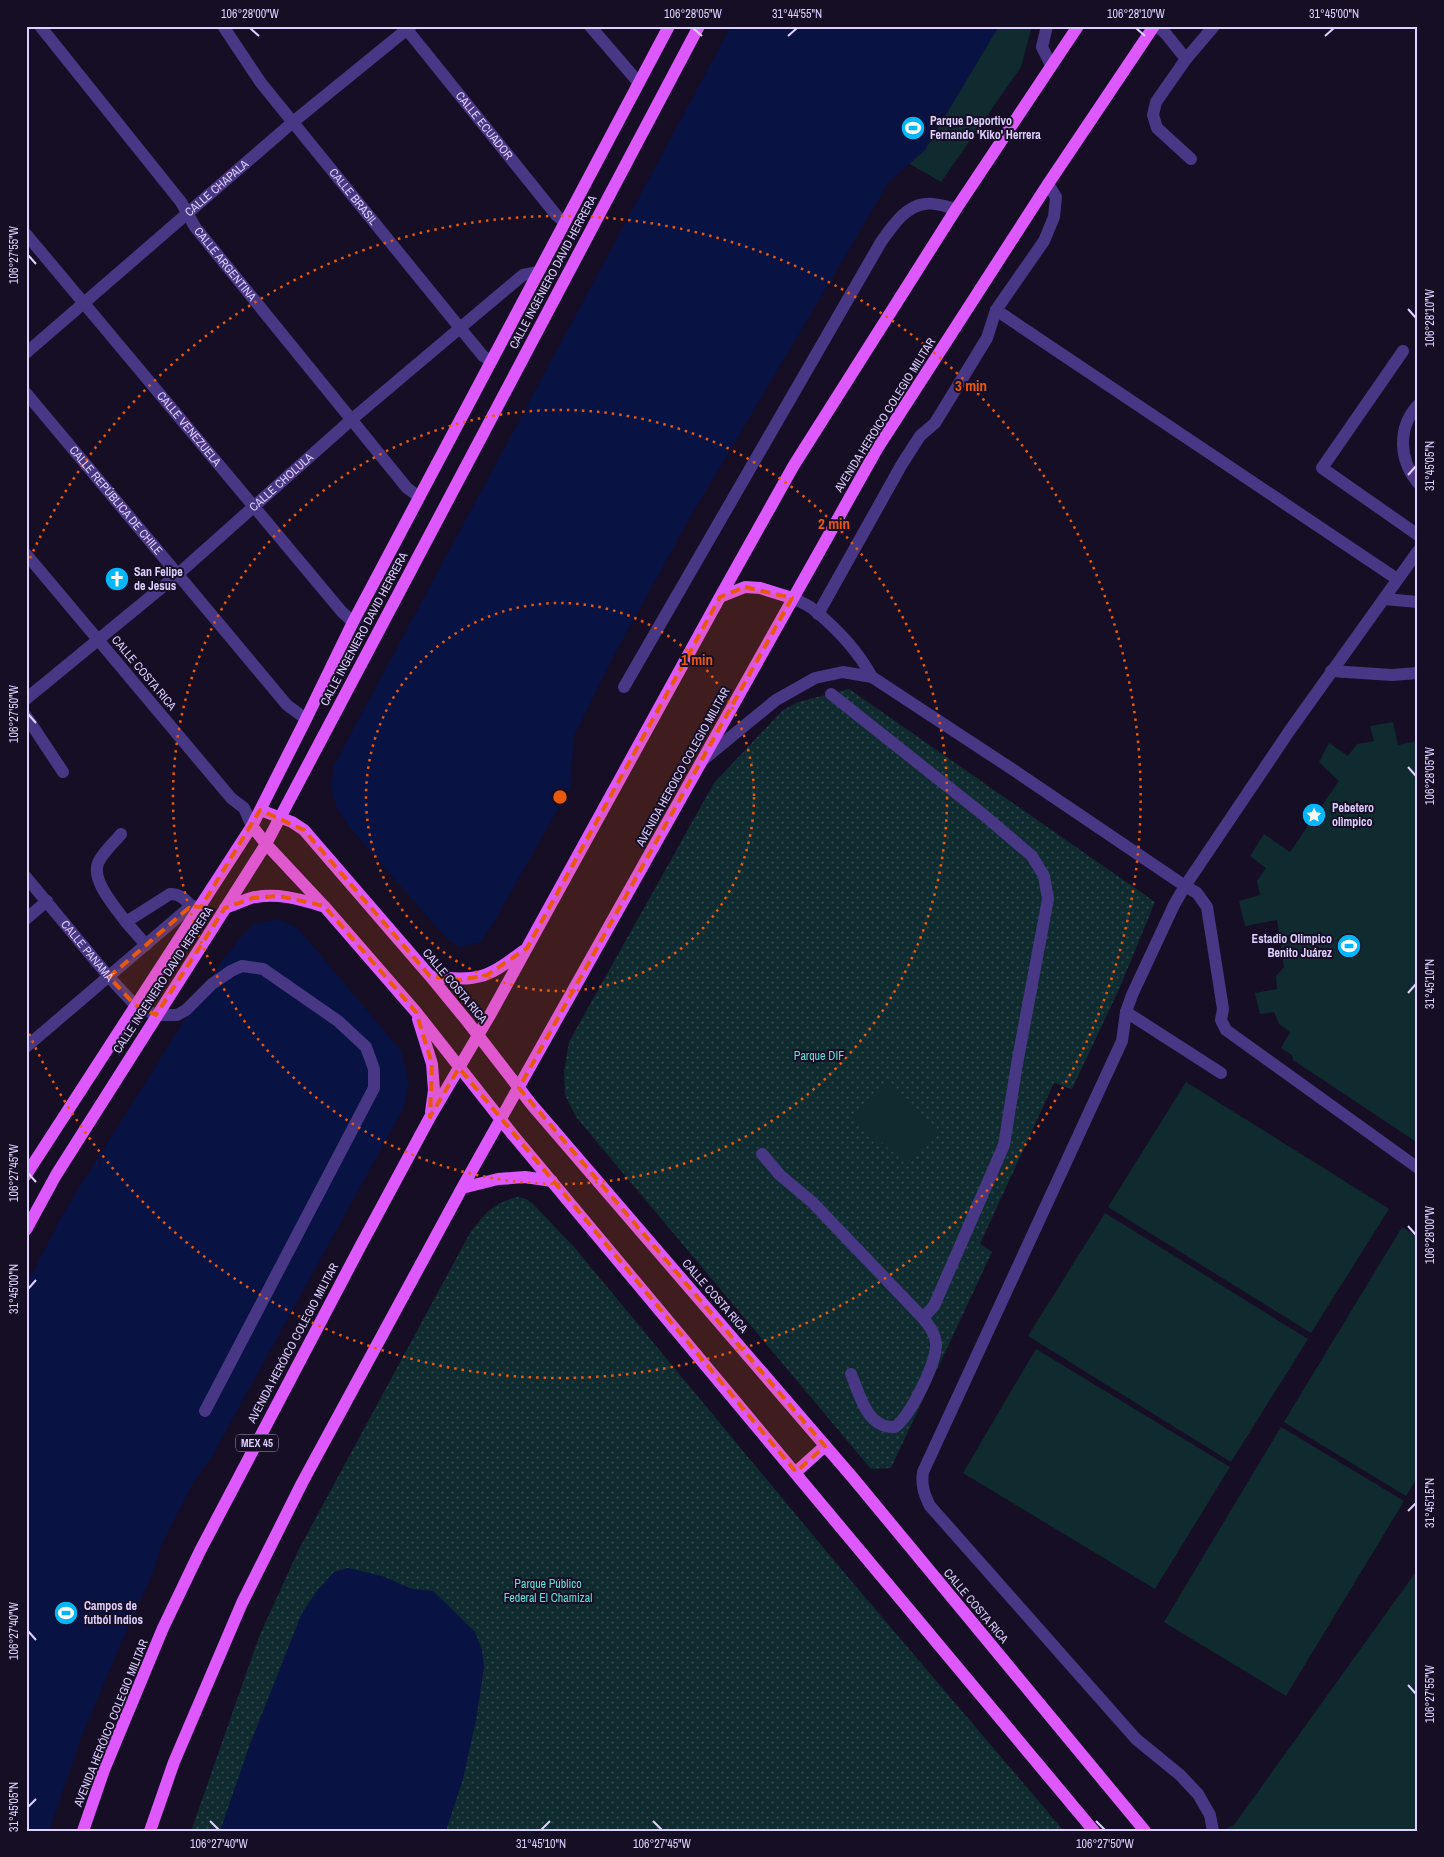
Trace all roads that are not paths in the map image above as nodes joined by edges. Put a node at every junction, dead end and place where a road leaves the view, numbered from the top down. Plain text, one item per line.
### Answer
1 (40, 26) edge
2 (223, 26) edge
3 (590, 26) edge
4 (669, 26) edge
5 (699, 26) edge
6 (1047, 26) edge
7 (1078, 26) edge
8 (1156, 26) edge
9 (1214, 26) edge
10 (407, 27) edge
11 (1186, 59) junction
12 (1051, 65) junction
13 (639, 83) junction
14 (293, 122) junction
15 (1191, 159) dead end
16 (1048, 184) junction
17 (956, 209) junction
18 (187, 214) junction
19 (566, 222) junction
20 (26, 234) edge
21 (538, 272) junction
22 (84, 303) junction
23 (996, 310) junction
24 (460, 328) junction
25 (1403, 351) dead end
26 (26, 352) edge
27 (491, 361) junction
28 (26, 393) edge
29 (1418, 405) edge
30 (351, 420) junction
31 (1418, 483) edge
32 (418, 496) junction
33 (254, 506) junction
34 (1418, 535) edge
35 (1418, 551) edge
36 (26, 554) edge
37 (177, 575) junction
38 (1397, 579) junction
39 (720, 597) junction
40 (792, 598) junction
41 (1384, 599) junction
42 (1418, 602) edge
43 (818, 614) junction
44 (353, 622) junction
45 (99, 640) junction
46 (1331, 671) junction
47 (1418, 673) edge
48 (872, 677) junction
49 (624, 687) dead end
50 (831, 694) dead end
51 (26, 699) edge
52 (26, 716) edge
53 (306, 719) junction
54 (704, 759) junction
55 (63, 772) dead end
56 (244, 808) junction
57 (260, 810) junction
58 (280, 817) junction
59 (252, 826) junction
60 (121, 834) dead end
61 (266, 844) junction
62 (26, 877) edge
63 (1185, 886) junction
64 (47, 901) junction
65 (324, 906) junction
66 (196, 907) junction
67 (225, 908) junction
68 (26, 919) edge
69 (126, 922) junction
70 (146, 945) junction
71 (527, 948) junction
72 (430, 976) junction
73 (109, 977) junction
74 (136, 1005) junction
75 (416, 1012) junction
76 (1126, 1012) junction
77 (156, 1015) junction
78 (479, 1035) junction
79 (26, 1047) edge
80 (459, 1068) junction
81 (1220, 1072) dead end
82 (519, 1088) junction
83 (430, 1117) junction
84 (501, 1120) junction
85 (762, 1154) dead end
86 (1418, 1168) edge
87 (26, 1176) edge
88 (552, 1181) junction
89 (462, 1188) junction
90 (26, 1230) edge
91 (923, 1318) junction
92 (851, 1374) dead end
93 (205, 1412) dead end
94 (825, 1446) junction
95 (796, 1472) junction
96 (83, 1831) edge
97 (150, 1831) edge
98 (1094, 1831) edge
99 (1145, 1831) edge
100 (1213, 1831) edge

1 - 18 street, CALLE ARGENTINA
2 - 14 street, CALLE BRASIL
3 - 13 street
4 - 13 main road, CALLE INGENIERO DAVID HERRERA
5 - 58 main road, CALLE INGENIERO DAVID HERRERA
6 - 12 street
7 - 12 main road
8 - 11 street
8 - 16 main road, AVENIDA HEROICO COLEGIO MILITAR
9 - 11 street
10 - 14 street, CALLE CHAPALA
10 - 19 street, CALLE ECUADOR
11 - 15 street
12 - 17 main road
13 - 19 main road, CALLE INGENIERO DAVID HERRERA
14 - 18 street, CALLE CHAPALA
14 - 24 street, CALLE BRASIL
16 - 23 street
16 - 40 main road, AVENIDA HEROICO COLEGIO MILITAR
17 - 39 main road
17 - 49 street
18 - 22 street, CALLE CHAPALA
18 - 30 street, CALLE ARGENTINA
19 - 21 main road, CALLE INGENIERO DAVID HERRERA
20 - 22 street, CALLE VENEZUELA
21 - 24 street, CALLE CHOLULA
21 - 27 main road, CALLE INGENIERO DAVID HERRERA
22 - 26 street, CALLE CHAPALA
22 - 33 street, CALLE VENEZUELA
23 - 38 street
23 - 43 street
24 - 27 street, CALLE BRASIL
24 - 30 street, CALLE CHOLULA
25 - 34 street
27 - 32 main road, CALLE INGENIERO DAVID HERRERA
28 - 37 street, CALLE REPÚBLICA DE CHILE
29 - 31 street
30 - 32 street, CALLE ARGENTINA
30 - 33 street, CALLE CHOLULA
32 - 44 main road, CALLE INGENIERO DAVID HERRERA
33 - 37 street, CALLE CHOLULA
33 - 44 street, CALLE VENEZUELA
35 - 38 street
36 - 45 street, CALLE COSTA RICA
37 - 45 street, CALLE CHOLULA
37 - 53 street, CALLE REPÚBLICA DE CHILE
38 - 41 street
39 - 40 main road
39 - 71 main road
40 - 43 street
40 - 54 main road, AVENIDA HEROICO COLEGIO MILITAR
41 - 42 street
41 - 46 street
43 - 48 street
44 - 53 main road, CALLE INGENIERO DAVID HERRERA
45 - 51 street, CALLE CHOLULA
45 - 56 street, CALLE COSTA RICA
46 - 47 street
46 - 63 street
48 - 54 street
48 - 63 street
50 - 91 street
52 - 55 street
53 - 57 main road, CALLE INGENIERO DAVID HERRERA
54 - 82 main road, AVENIDA HEROICO COLEGIO MILITAR
56 - 57 street, CALLE COSTA RICA
56 - 59 street, CALLE COSTA RICA
57 - 58 main road, CALLE COSTA RICA
57 - 59 main road, CALLE INGENIERO DAVID HERRERA
58 - 61 main road, CALLE INGENIERO DAVID HERRERA
58 - 72 main road, CALLE COSTA RICA
59 - 61 main road, CALLE COSTA RICA
59 - 66 main road, CALLE INGENIERO DAVID HERRERA
60 - 69 street
61 - 65 main road, CALLE COSTA RICA
61 - 67 main road, CALLE INGENIERO DAVID HERRERA
62 - 64 street, CALLE PANAMÁ
63 - 76 street
63 - 86 street
64 - 68 street
64 - 73 street, CALLE PANAMÁ
65 - 67 main road
65 - 75 main road, CALLE COSTA RICA
66 - 69 street
66 - 70 street
66 - 74 main road, CALLE INGENIERO DAVID HERRERA
67 - 77 main road, CALLE INGENIERO DAVID HERRERA
69 - 70 street
70 - 73 street
71 - 72 main road
71 - 78 main road
72 - 78 main road, CALLE COSTA RICA
73 - 74 street, CALLE PANAMÁ
73 - 79 street
74 - 77 street, CALLE PANAMÁ
74 - 87 main road, CALLE INGENIERO DAVID HERRERA
75 - 80 main road, CALLE COSTA RICA
75 - 83 main road
76 - 81 street
76 - 100 street
77 - 90 main road, CALLE INGENIERO DAVID HERRERA
77 - 93 street
78 - 80 main road
78 - 82 main road, CALLE COSTA RICA
80 - 83 main road, AVENIDA HERÓICO COLEGIO MILITAR / MEX 45
80 - 84 main road, CALLE COSTA RICA
82 - 84 main road, AVENIDA HEROICO COLEGIO MILITAR
82 - 94 main road, CALLE COSTA RICA
83 - 96 main road, AVENIDA HERÓICO COLEGIO MILITAR / MEX 45
84 - 88 main road, CALLE COSTA RICA
84 - 89 main road
85 - 91 street
88 - 89 main road
88 - 95 main road, CALLE COSTA RICA
89 - 97 main road
91 - 92 street
94 - 95 main road
94 - 99 main road, CALLE COSTA RICA
95 - 98 main road, CALLE COSTA RICA

